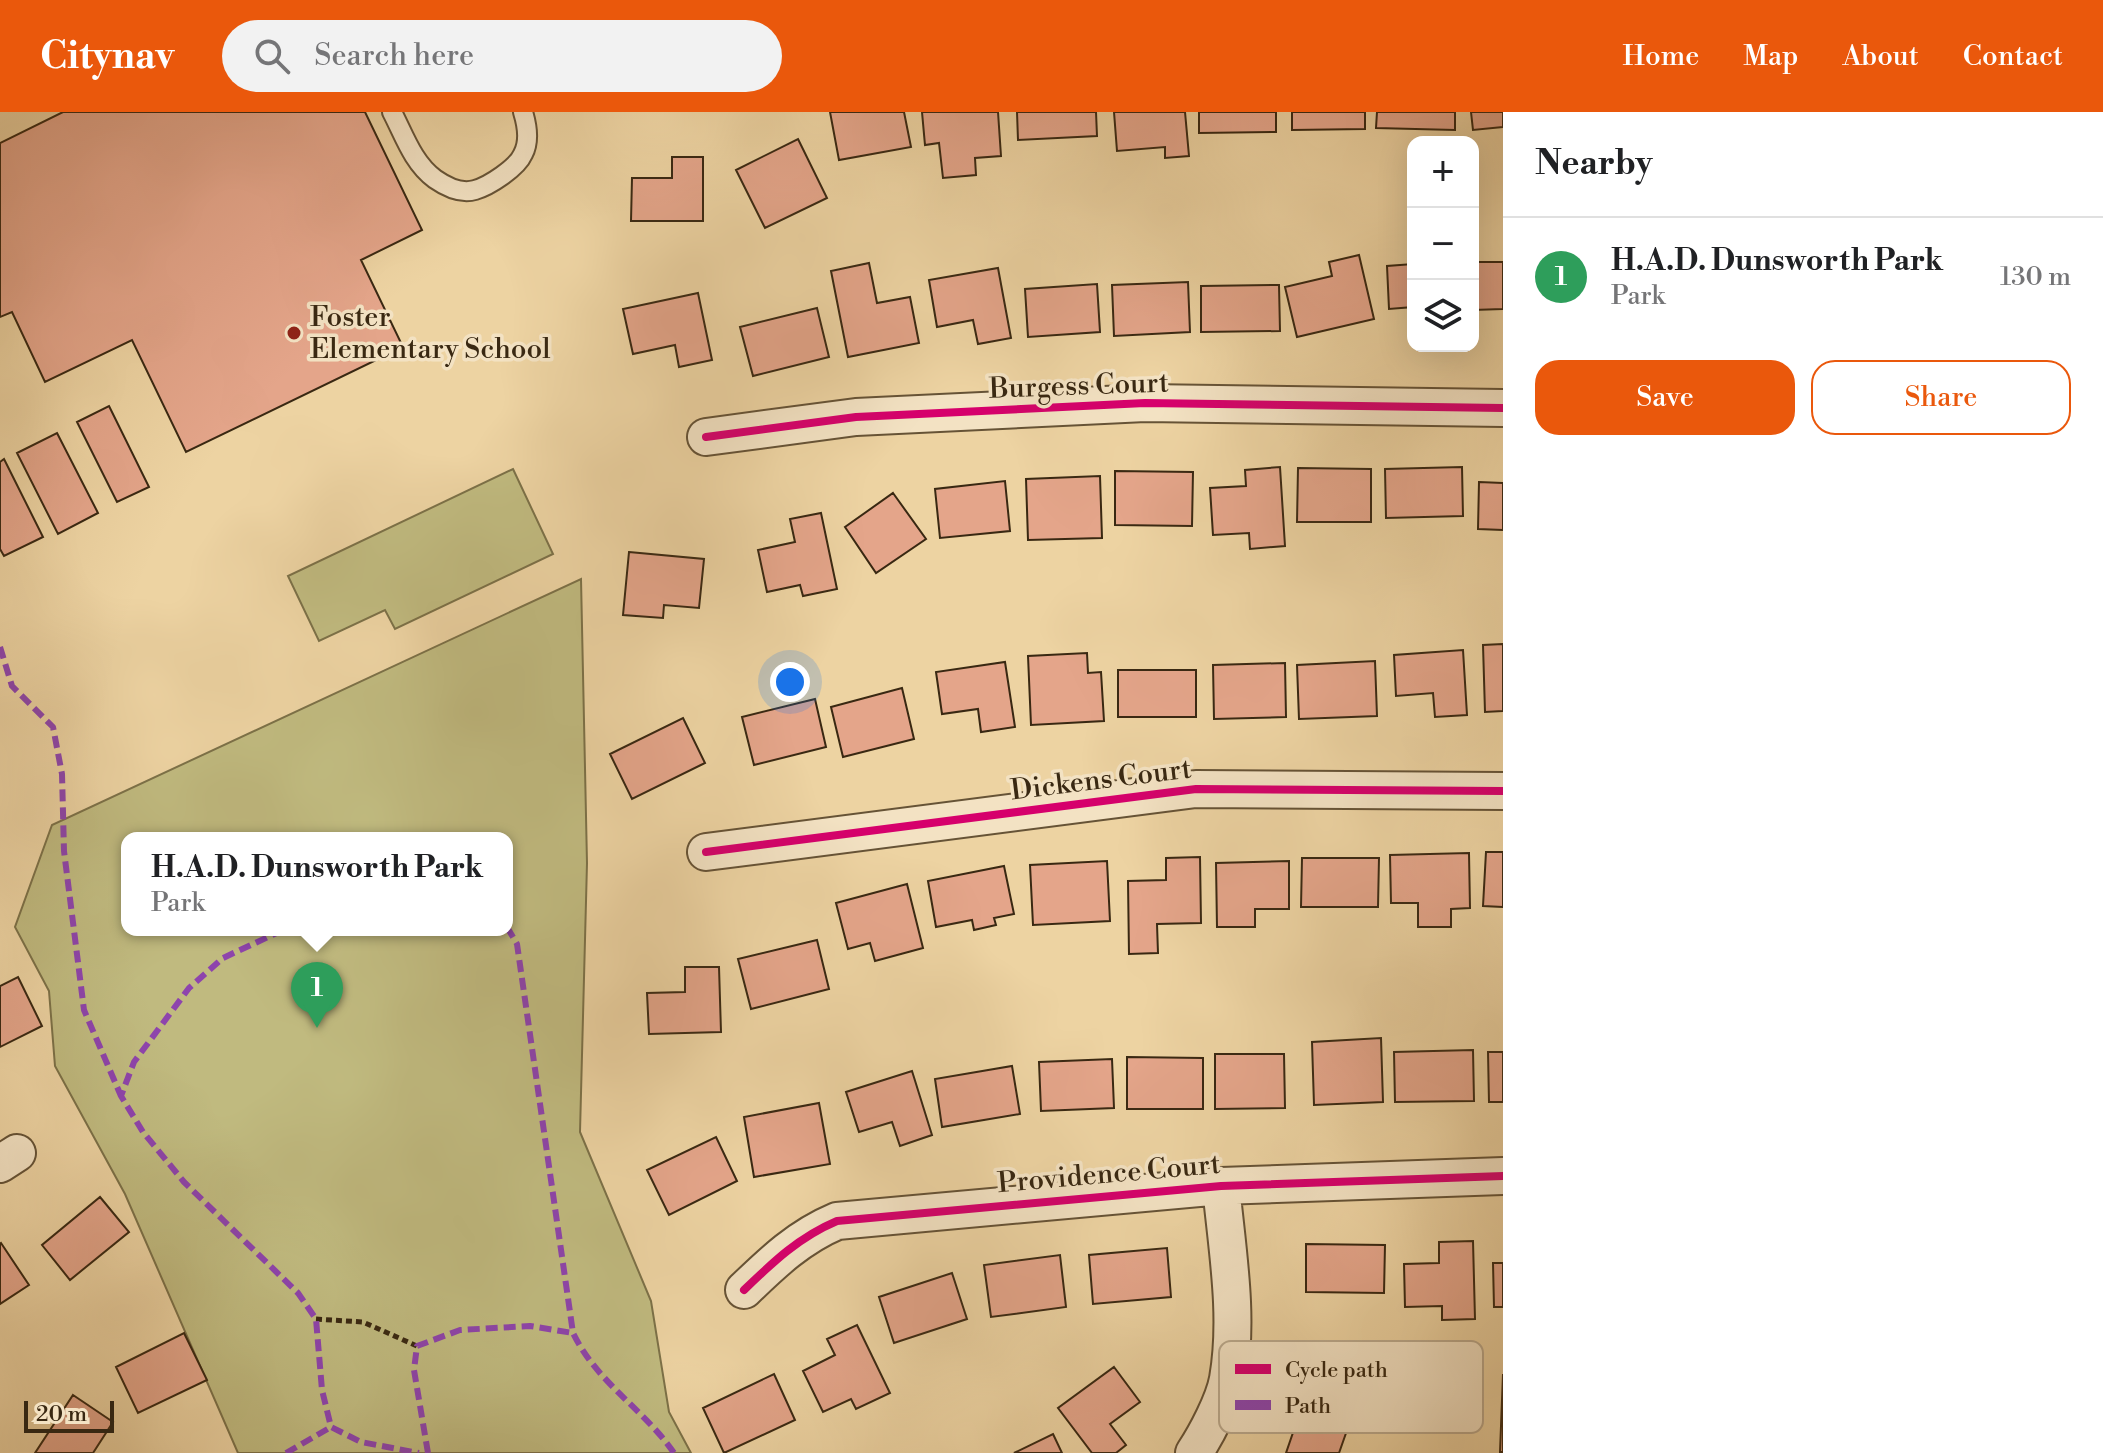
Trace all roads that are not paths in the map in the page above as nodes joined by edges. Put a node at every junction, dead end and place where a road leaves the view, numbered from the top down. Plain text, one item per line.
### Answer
1 (392, 112) edge
2 (523, 112) edge
3 (1503, 408) edge
4 (706, 437) dead end
5 (1503, 791) edge
6 (706, 852) dead end
7 (1503, 1176) edge
8 (1221, 1186) junction
9 (744, 1290) dead end
10 (1230, 1341) edge
11 (1219, 1402) edge
12 (1194, 1453) edge

1 - 2 lane
3 - 4 street, Burgess Court
5 - 6 street, Dickens Court
7 - 8 street, Providence Court
8 - 9 street, Providence Court
8 - 10 street
11 - 12 street

